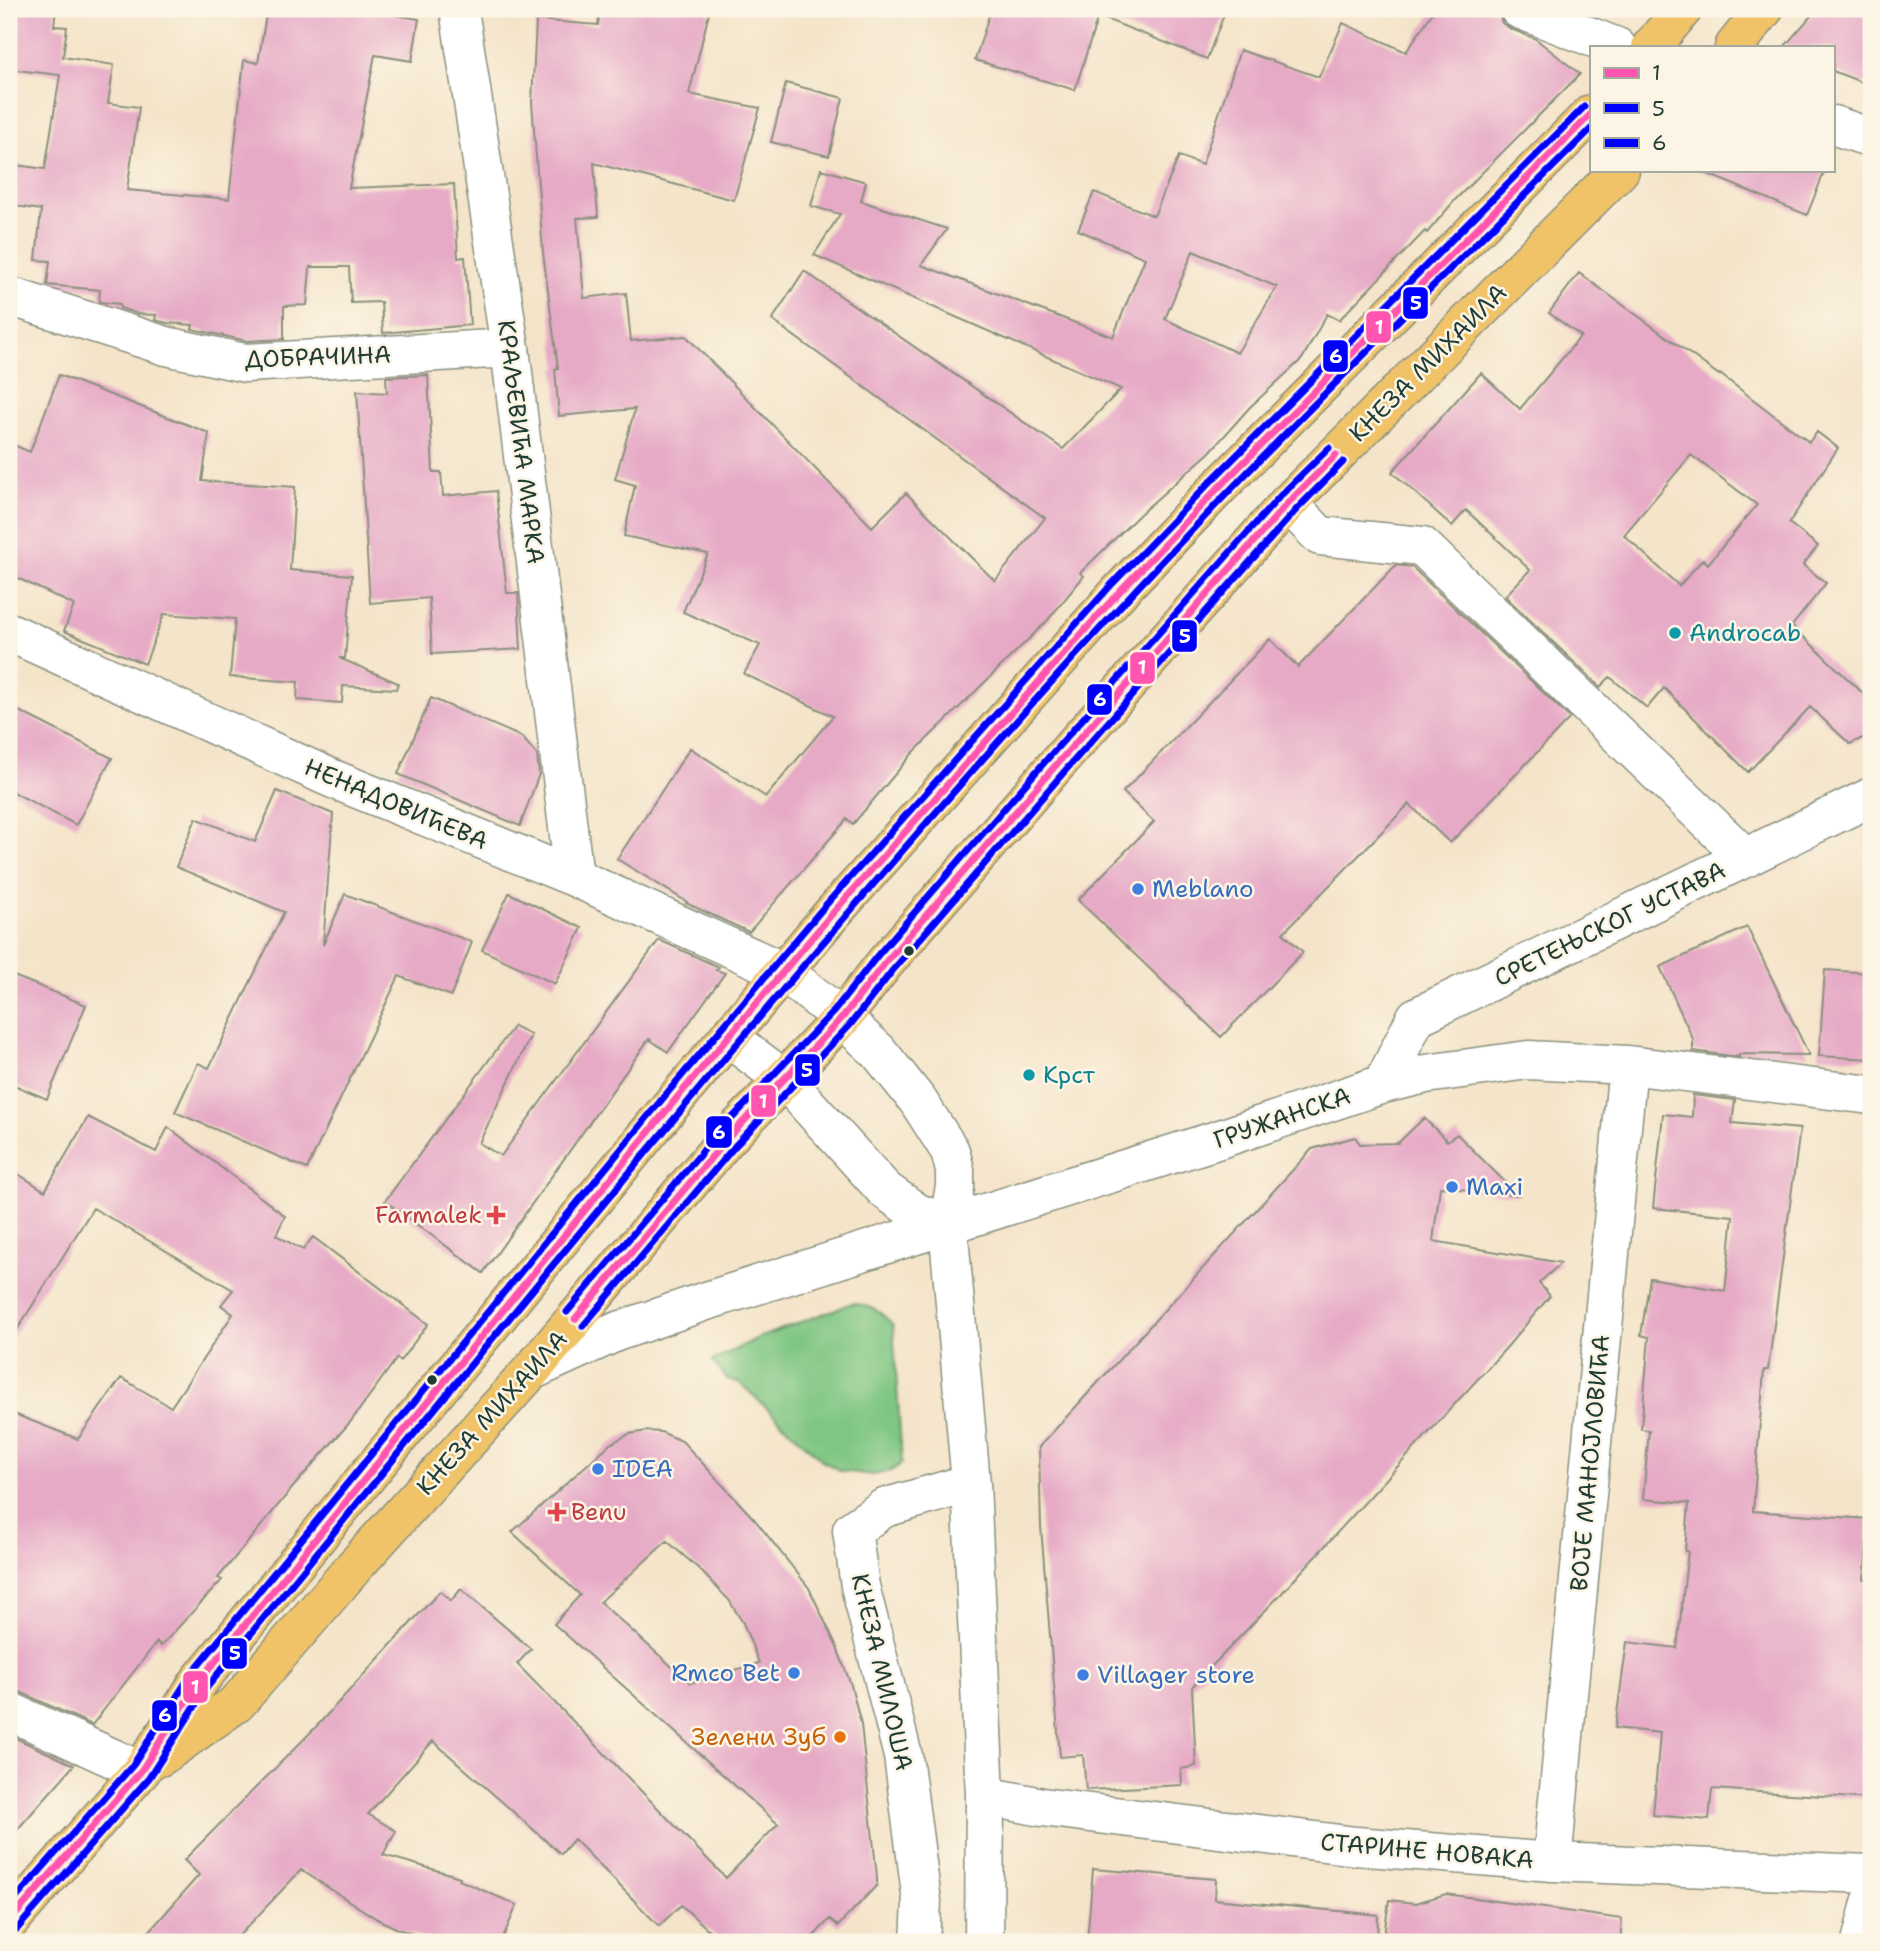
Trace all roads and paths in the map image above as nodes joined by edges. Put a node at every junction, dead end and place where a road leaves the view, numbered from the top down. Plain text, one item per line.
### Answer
1 (459, 9) edge
2 (1519, 9) edge
3 (1683, 9) edge
4 (1764, 9) edge
5 (1614, 46) edge
6 (1652, 46) edge
7 (1735, 46) edge
8 (1590, 115) edge
9 (1834, 124) edge
10 (1871, 138) edge
11 (1618, 172) edge
12 (9, 296) edge
13 (510, 348) junction
14 (1288, 503) junction
15 (9, 632) edge
16 (1871, 797) edge
17 (1746, 858) junction
18 (574, 877) junction
19 (784, 972) junction
20 (842, 1018) junction
21 (729, 1038) junction
22 (1628, 1065) junction
23 (785, 1080) junction
24 (1382, 1084) junction
25 (1871, 1095) edge
26 (948, 1225) junction
27 (531, 1371) junction
28 (971, 1483) junction
29 (9, 1711) edge
30 (141, 1770) junction
31 (985, 1796) junction
32 (1552, 1862) junction
33 (1871, 1874) edge
34 (1871, 1903) edge
35 (9, 1922) edge
36 (920, 1942) edge
37 (984, 1942) edge
38 (1861, 1942) edge

1 - 13 street, КРАЉЕВИЋА МАРКА
2 - 5 street
3 - 6 main road
4 - 7 main road
8 - 19 main road, КНЕЗА МИХАИЛА
9 - 10 street
11 - 14 main road, КНЕЗА МИХАИЛА
12 - 13 street, ДОБРАЧИНА
13 - 18 street, КРАЉЕВИЋА МАРКА
14 - 17 street
14 - 20 main road, КНЕЗА МИХАИЛА
15 - 18 street, НЕНАДОВИЋЕВА
16 - 17 street, СРЕТЕЊСКОГ УСТАВА
17 - 24 street, СРЕТЕЊСКОГ УСТАВА
18 - 19 street, НЕНАДОВИЋЕВА
19 - 20 street, НЕНАДОВИЋЕВА
19 - 21 main road, КНЕЗА МИХАИЛА
20 - 23 main road, КНЕЗА МИХАИЛА
20 - 26 street
21 - 23 street
21 - 30 main road, КНЕЗА МИХАИЛА
22 - 24 street, ГРУЖАНСКА
22 - 25 street, ГРУЖАНСКА
22 - 32 street, ВОЈЕ МАНОЈЛОВИЋА
23 - 26 street
23 - 27 main road, КНЕЗА МИХАИЛА
24 - 26 street, ГРУЖАНСКА
26 - 27 street, ГРУЖАНСКА
26 - 28 street
27 - 30 main road, КНЕЗА МИХАИЛА
28 - 31 street
28 - 36 street, КНЕЗА МИЛОША
29 - 30 street
30 - 35 main road, КНЕЗА МИХАИЛА
31 - 32 street, СТАРИНЕ НОВАКА
31 - 37 street
32 - 33 street, СТАРИНЕ НОВАКА
34 - 38 street

